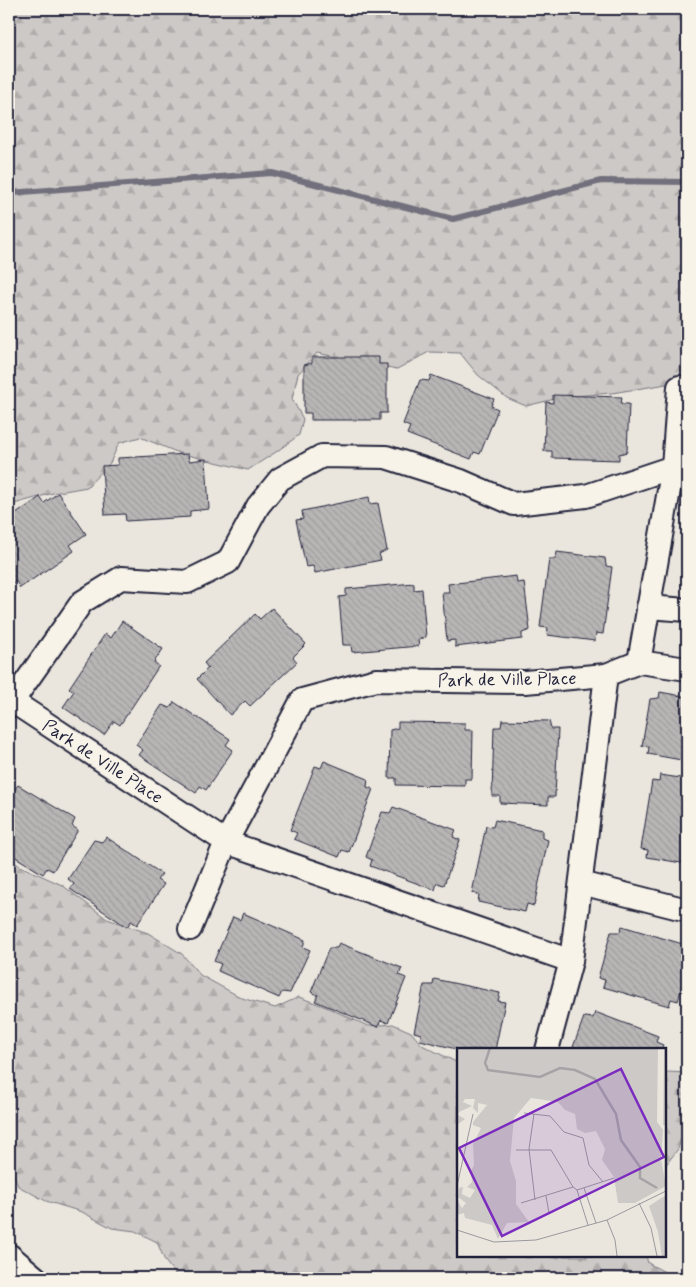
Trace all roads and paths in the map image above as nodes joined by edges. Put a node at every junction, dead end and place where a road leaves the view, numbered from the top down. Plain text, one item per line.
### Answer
1 (679, 387) dead end
2 (673, 467) junction
3 (648, 608) junction
4 (687, 610) edge
5 (639, 662) junction
6 (687, 669) edge
7 (606, 675) junction
8 (10, 703) edge
9 (226, 842) junction
10 (581, 883) junction
11 (687, 910) edge
12 (190, 929) dead end
13 (571, 961) junction
14 (548, 1048) edge
15 (9, 1255) edge
16 (36, 1278) edge

1 - 2 street
2 - 3 street
2 - 8 street, Park de Ville Place
3 - 4 street
3 - 5 street
5 - 6 street, Park de Ville Place
5 - 7 street, Park de Ville Place
7 - 9 street, Park de Ville Place
7 - 10 street
8 - 9 street, Park de Ville Place
9 - 12 street, Park de Ville Place
9 - 13 street, Park de Ville Place
10 - 11 street
10 - 13 street
13 - 14 street
15 - 16 street

